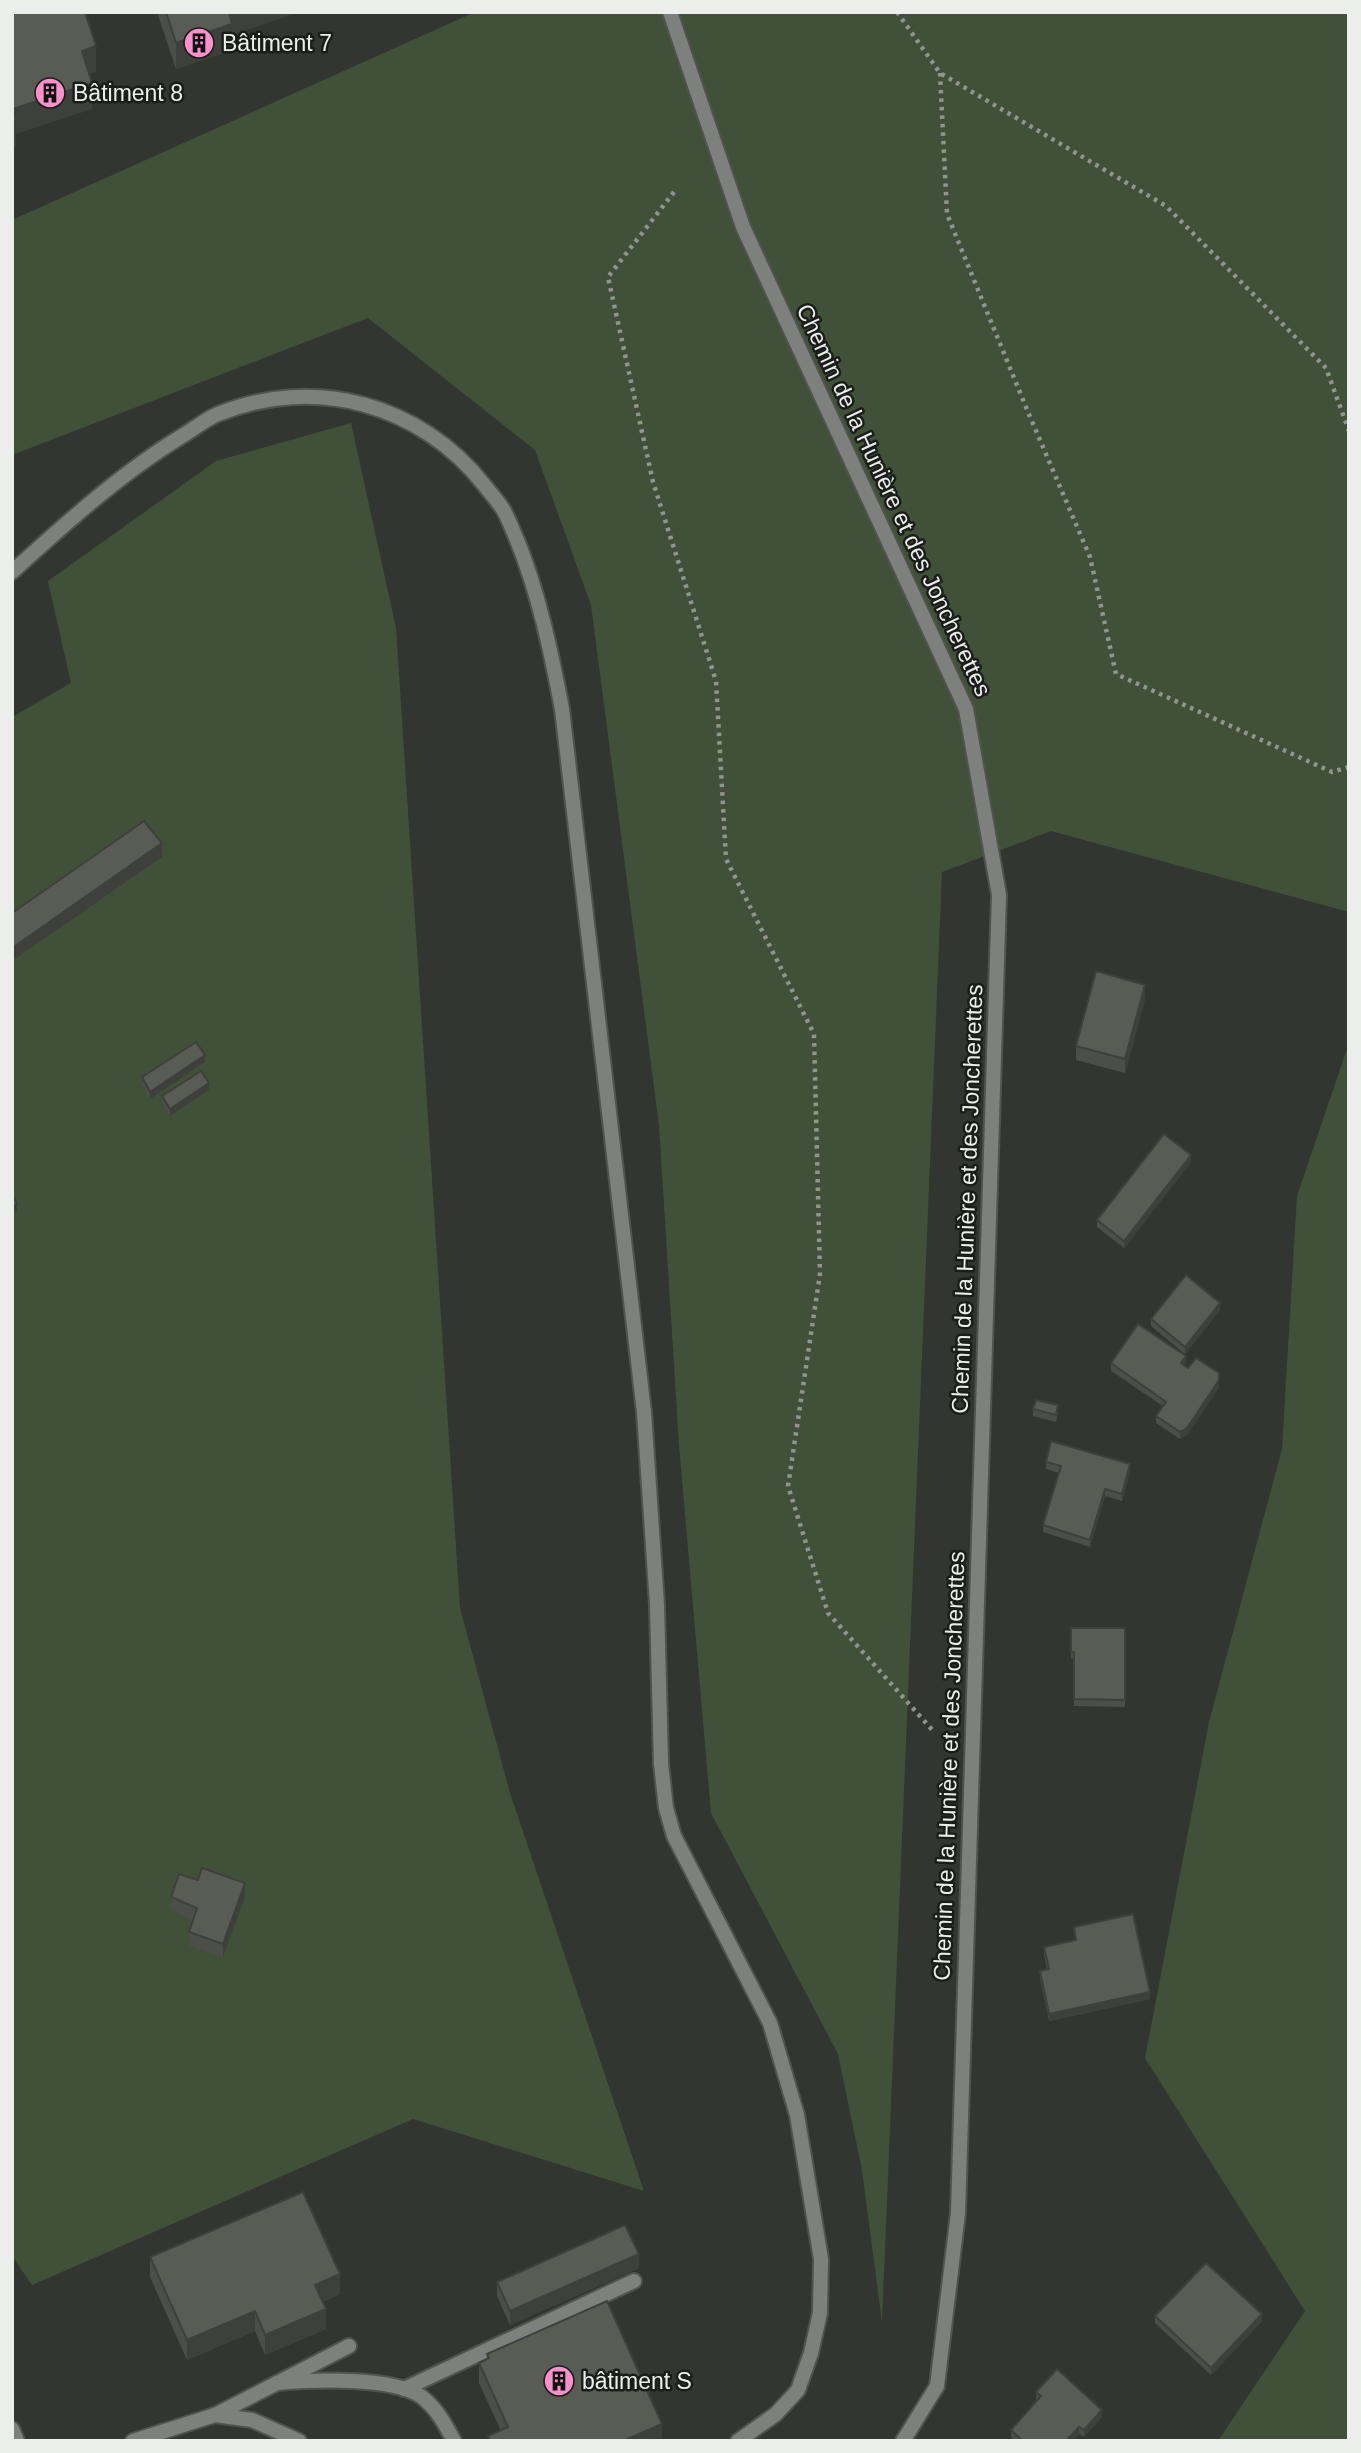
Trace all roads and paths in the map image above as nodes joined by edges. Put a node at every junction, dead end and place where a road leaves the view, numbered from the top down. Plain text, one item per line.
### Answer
1 (670, 12) edge
2 (897, 12) edge
3 (940, 73) junction
4 (674, 192) dead end
5 (1349, 431) edge
6 (12, 572) edge
7 (1349, 767) edge
8 (934, 1733) dead end
9 (634, 2281) dead end
10 (349, 2346) dead end
11 (277, 2383) junction
12 (404, 2389) junction
13 (215, 2415) junction
14 (12, 2429) edge
15 (17, 2441) edge
16 (133, 2441) edge
17 (299, 2441) edge
18 (454, 2441) edge
19 (738, 2441) edge
20 (903, 2441) edge

1 - 20 street, Chemin de la Hunière et des Joncherettes
2 - 3 path
3 - 5 path
3 - 7 path
4 - 8 path
6 - 19 street
9 - 12 street
10 - 11 street
11 - 12 street
11 - 13 street
12 - 18 street
13 - 16 street
13 - 17 street
14 - 15 street

